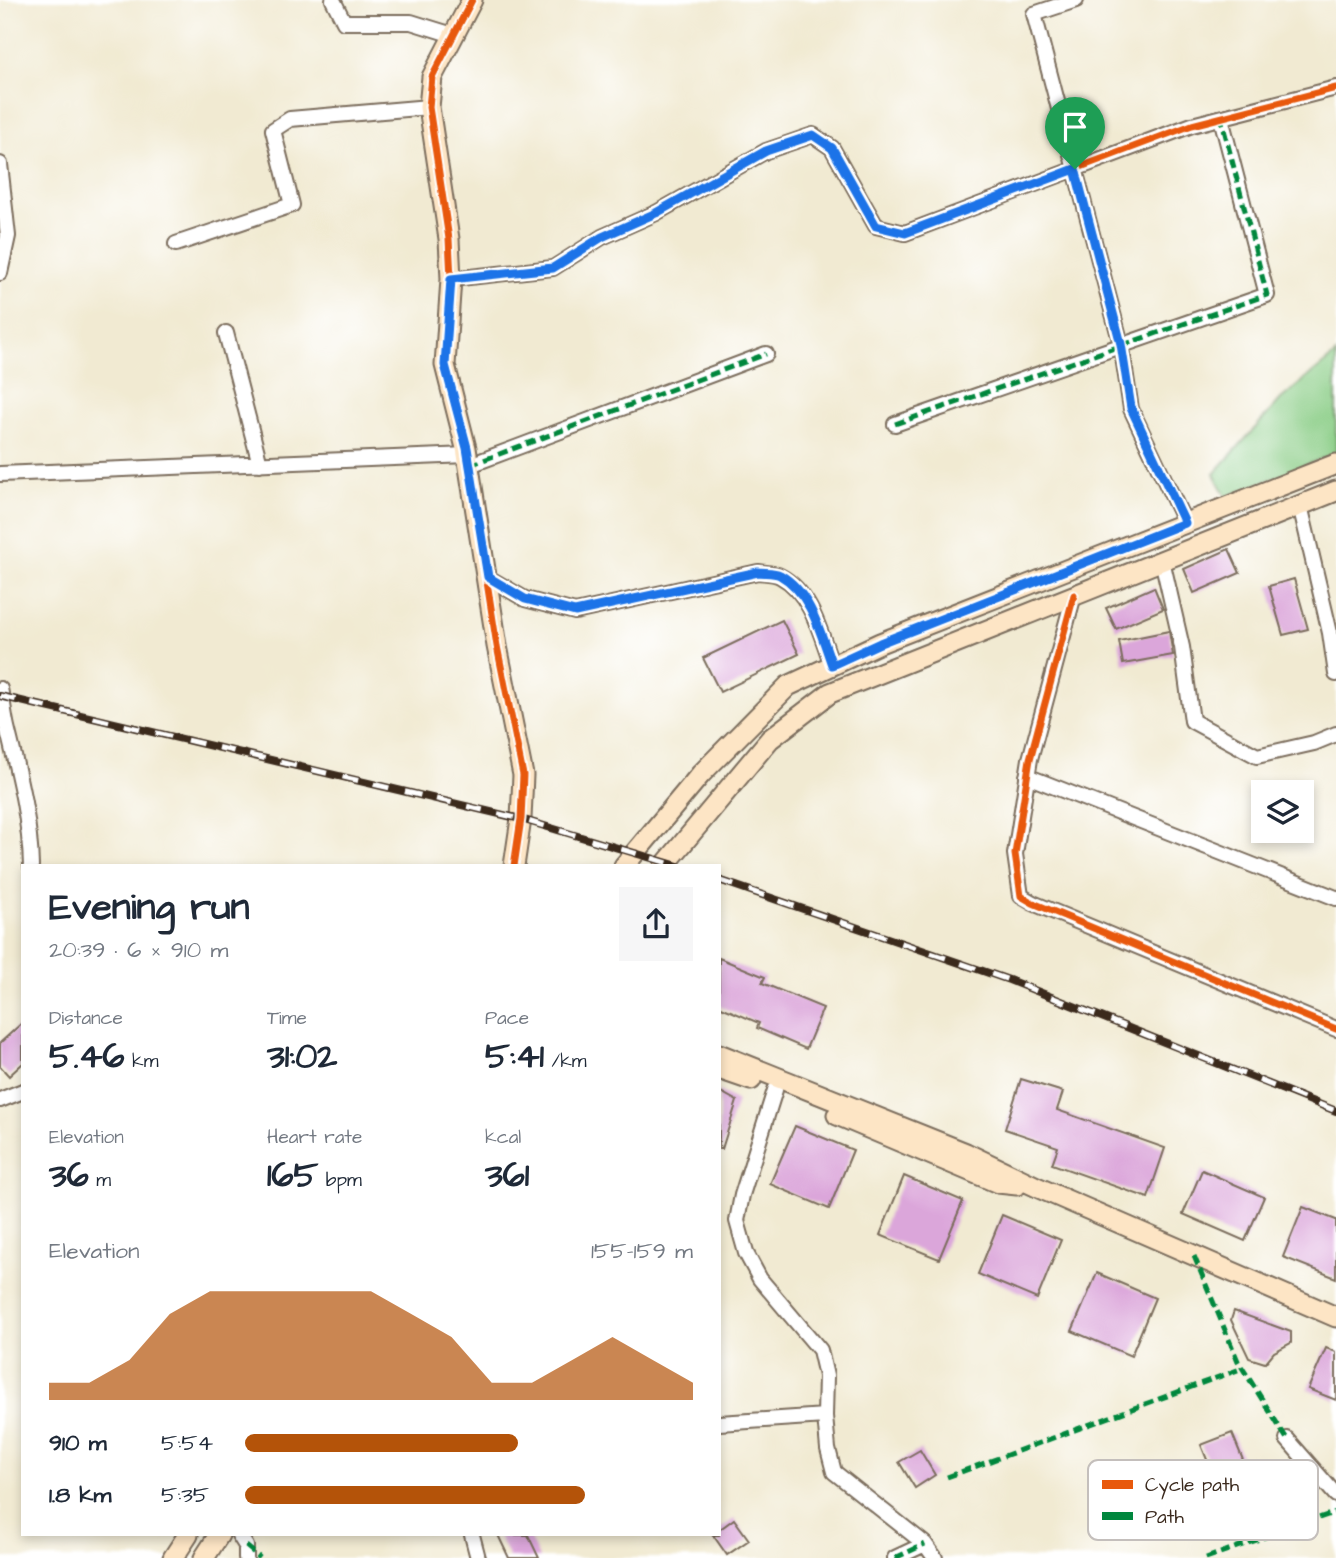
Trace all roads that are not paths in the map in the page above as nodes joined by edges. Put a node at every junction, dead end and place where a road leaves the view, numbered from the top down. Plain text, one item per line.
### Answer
1 (333, 0) edge
2 (471, 0) edge
3 (1076, 0) edge
4 (453, 35) junction
5 (1336, 88) edge
6 (429, 107) junction
7 (1221, 118) junction
8 (0, 164) edge
9 (1075, 169) junction
10 (176, 244) dead end
11 (0, 274) edge
12 (451, 279) junction
13 (226, 333) dead end
14 (1121, 344) junction
15 (766, 354) dead end
16 (895, 424) dead end
17 (469, 460) junction
18 (260, 464) junction
19 (1336, 464) edge
20 (0, 474) edge
21 (1336, 491) edge
22 (1300, 505) junction
23 (1185, 523) junction
24 (1163, 560) junction
25 (488, 577) junction
26 (1074, 595) junction
27 (832, 665) junction
28 (1336, 674) edge
29 (0, 689) edge
30 (3, 724) edge
31 (1336, 734) edge
32 (1027, 776) junction
33 (31, 864) edge
34 (514, 864) edge
35 (626, 864) edge
36 (666, 864) edge
37 (1336, 898) edge
38 (1336, 1029) edge
39 (721, 1055) edge
40 (721, 1070) edge
41 (775, 1090) junction
42 (21, 1092) edge
43 (0, 1100) edge
44 (1039, 1188) junction
45 (1336, 1317) edge
46 (825, 1416) junction
47 (721, 1423) edge
48 (1287, 1438) dead end
49 (1306, 1460) edge
50 (1318, 1474) edge
51 (1336, 1495) edge
52 (187, 1536) edge
53 (218, 1536) edge
54 (240, 1536) edge
55 (472, 1536) edge
56 (925, 1544) junction
57 (173, 1558) edge
58 (204, 1558) edge
59 (246, 1558) edge
60 (478, 1558) edge
61 (895, 1558) edge
62 (935, 1558) edge

1 - 4 street
2 - 4 main road
3 - 9 street
4 - 6 main road
5 - 7 street
6 - 10 street
6 - 12 main road
7 - 9 street
7 - 14 street
8 - 11 street
9 - 12 street
9 - 14 street
12 - 17 main road
13 - 18 street
14 - 16 street
14 - 23 street
15 - 17 street
17 - 18 street
17 - 25 main road
18 - 20 street
19 - 23 main road
21 - 22 main road
22 - 24 main road
22 - 28 street
23 - 27 main road
24 - 26 main road
24 - 31 street
25 - 27 street
25 - 34 main road
26 - 32 street
26 - 36 main road
27 - 35 main road
29 - 30 street
30 - 33 street
32 - 37 street
32 - 38 street
39 - 44 main road
40 - 41 main road
41 - 44 main road
41 - 46 street
42 - 43 street
44 - 45 main road
46 - 47 street
46 - 56 street
48 - 49 street
50 - 51 street
52 - 57 main road
53 - 58 main road
54 - 59 street
55 - 60 street
56 - 61 street
56 - 62 street

